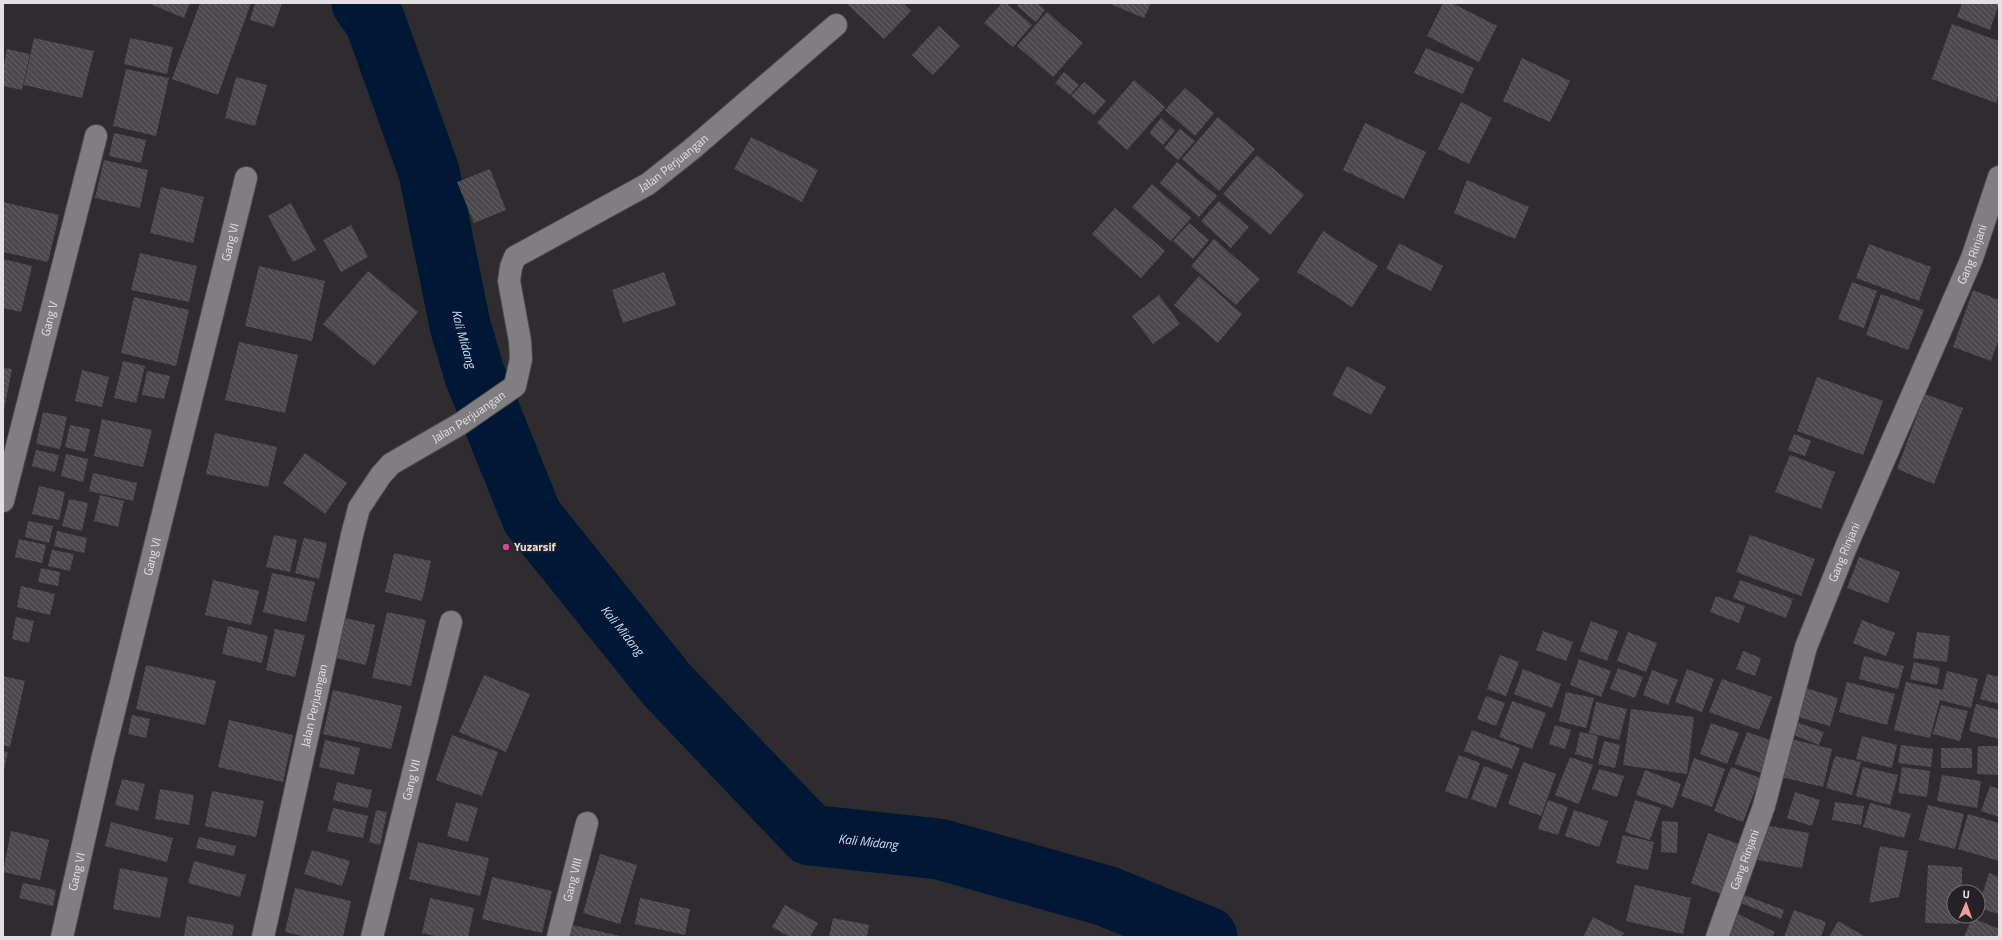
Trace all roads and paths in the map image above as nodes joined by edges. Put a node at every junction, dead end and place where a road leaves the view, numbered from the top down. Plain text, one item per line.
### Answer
1 (836, 25) dead end
2 (96, 136) dead end
3 (1999, 177) edge
4 (246, 178) dead end
5 (3, 501) edge
6 (451, 622) dead end
7 (587, 823) dead end
8 (62, 937) edge
9 (263, 937) edge
10 (372, 937) edge
11 (558, 937) edge
12 (1716, 937) edge

1 - 9 street, Jalan Perjuangan
2 - 5 street, Gang V
3 - 12 street, Gang Rinjani
4 - 8 street, Gang VI
6 - 10 street, Gang VII
7 - 11 street, Gang VIII

